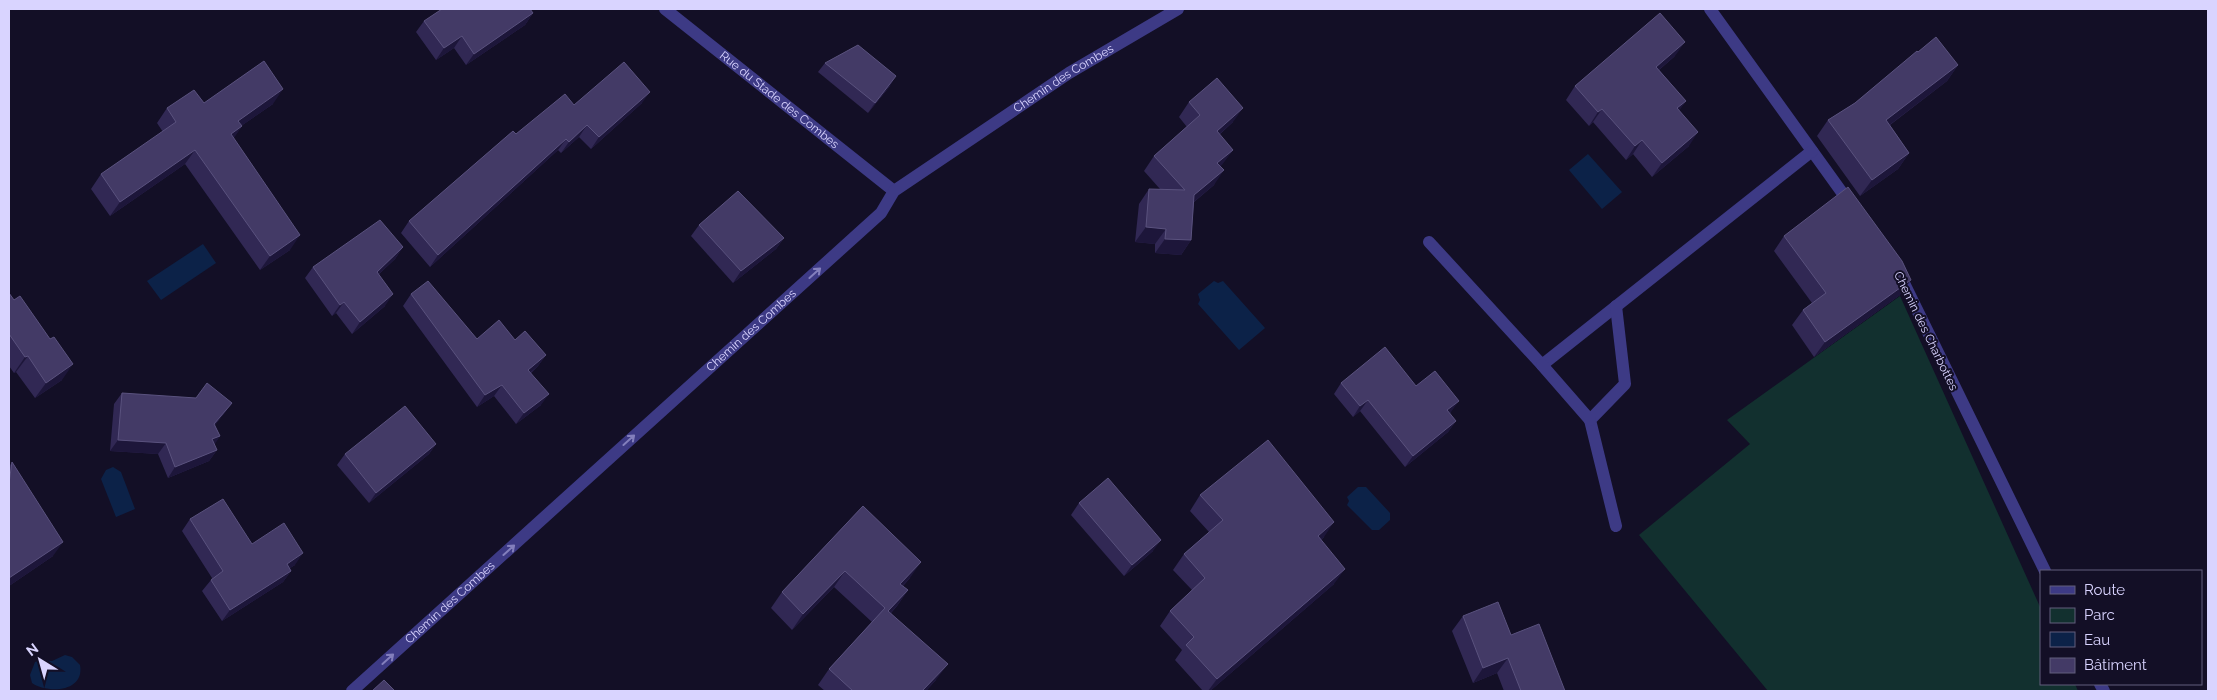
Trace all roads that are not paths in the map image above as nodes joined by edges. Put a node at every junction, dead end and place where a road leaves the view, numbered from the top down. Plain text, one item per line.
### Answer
1 (665, 9) edge
2 (1178, 9) edge
3 (1710, 9) edge
4 (1812, 151) junction
5 (894, 191) junction
6 (1858, 215) edge
7 (1430, 242) dead end
8 (1892, 264) edge
9 (1616, 306) junction
10 (1542, 365) junction
11 (1590, 420) junction
12 (1616, 526) dead end
13 (2045, 570) edge
14 (352, 691) edge

1 - 5 street, Rue du Stade des Combes
2 - 5 street, Chemin des Combes
3 - 4 street
4 - 6 street
4 - 9 street
14 -> 5 street, Chemin des Combes
7 - 10 street
8 - 13 street, Chemin des Charbottes
9 - 10 street
9 - 11 street
10 - 11 street
11 - 12 street

